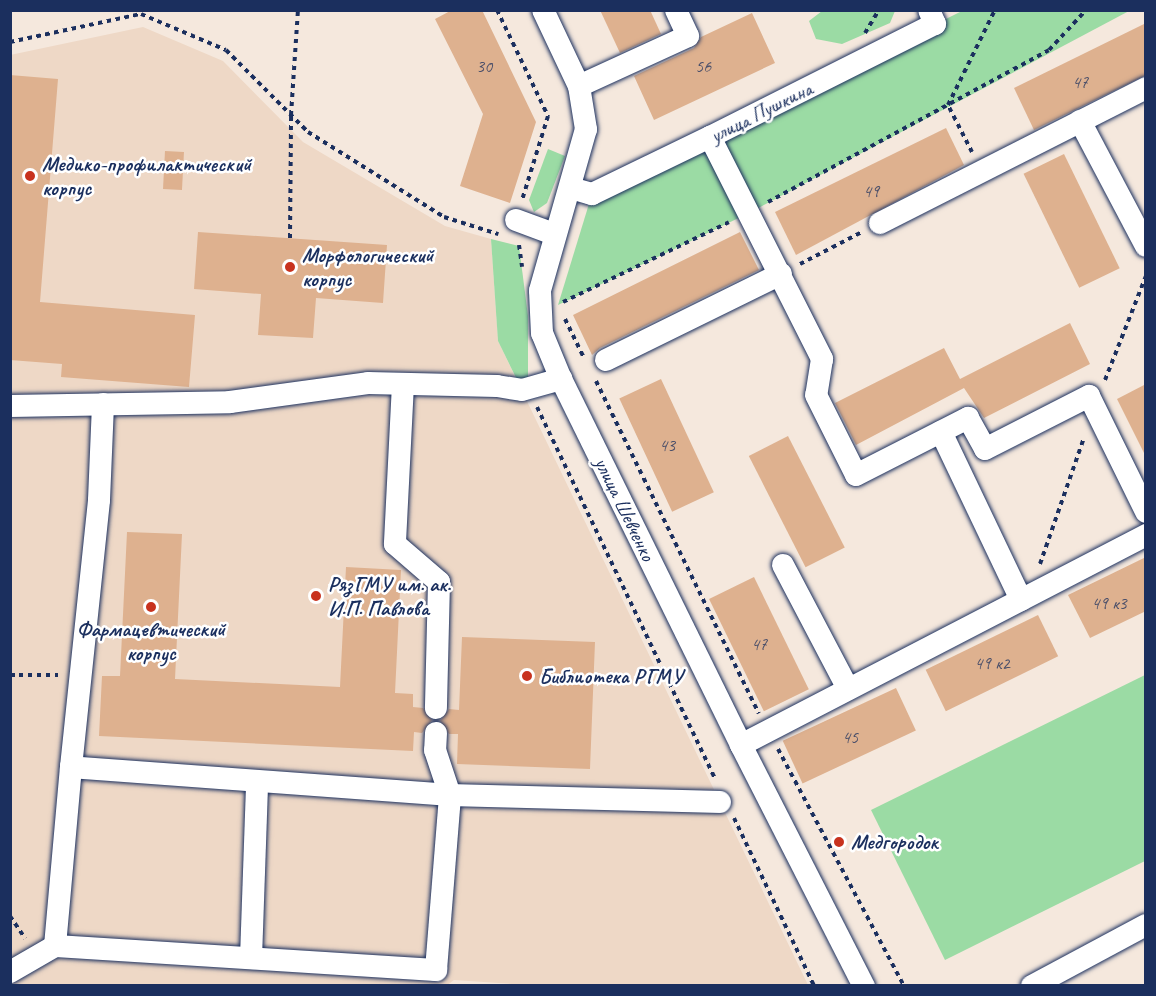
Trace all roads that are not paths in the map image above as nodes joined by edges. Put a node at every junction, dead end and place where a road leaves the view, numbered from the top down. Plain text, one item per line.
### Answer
1 (543, 10) edge
2 (676, 10) edge
3 (929, 10) edge
4 (579, 86) junction
5 (1146, 88) edge
6 (1080, 121) junction
7 (710, 137) junction
8 (571, 188) junction
9 (880, 223) road end
10 (512, 228) road end
11 (554, 234) junction
12 (1146, 246) edge
13 (781, 274) junction
14 (596, 369) road end
15 (561, 380) junction
16 (403, 384) junction
17 (102, 404) junction
18 (10, 406) edge
19 (941, 432) junction
20 (1146, 512) edge
21 (1146, 535) edge
22 (783, 565) dead end
23 (1021, 600) junction
24 (848, 689) junction
25 (436, 708) dead end
26 (436, 733) dead end
27 (741, 746) junction
28 (71, 768) junction
29 (257, 782) junction
30 (450, 795) junction
31 (720, 802) dead end
32 (1146, 925) edge
33 (55, 946) junction
34 (251, 958) junction
35 (14, 976) edge
36 (408, 978) edge
37 (864, 986) edge
38 (1032, 986) edge

1 - 4 street, улица Шевченко
2 - 4 street
3 - 7 street, улица Пушкина
4 - 8 street, улица Шевченко
5 - 6 street
6 - 9 street
6 - 12 street
7 - 8 street, улица Пушкина
7 - 13 street
8 - 11 street, улица Шевченко
10 - 11 street
11 - 15 street, улица Шевченко
13 - 14 street
13 - 19 street
15 - 16 street
15 - 27 street, улица Шевченко
16 - 17 street
16 - 25 street
17 - 18 street
17 - 28 street
19 - 20 street
19 - 23 street
21 - 23 street
22 - 24 street
23 - 24 street
24 - 27 street
26 - 30 street
27 - 37 street, улица Шевченко
28 - 29 street
28 - 33 street
29 - 30 street
29 - 34 street
30 - 31 street
30 - 36 street
32 - 38 street
33 - 34 street
33 - 35 street
34 - 36 street

